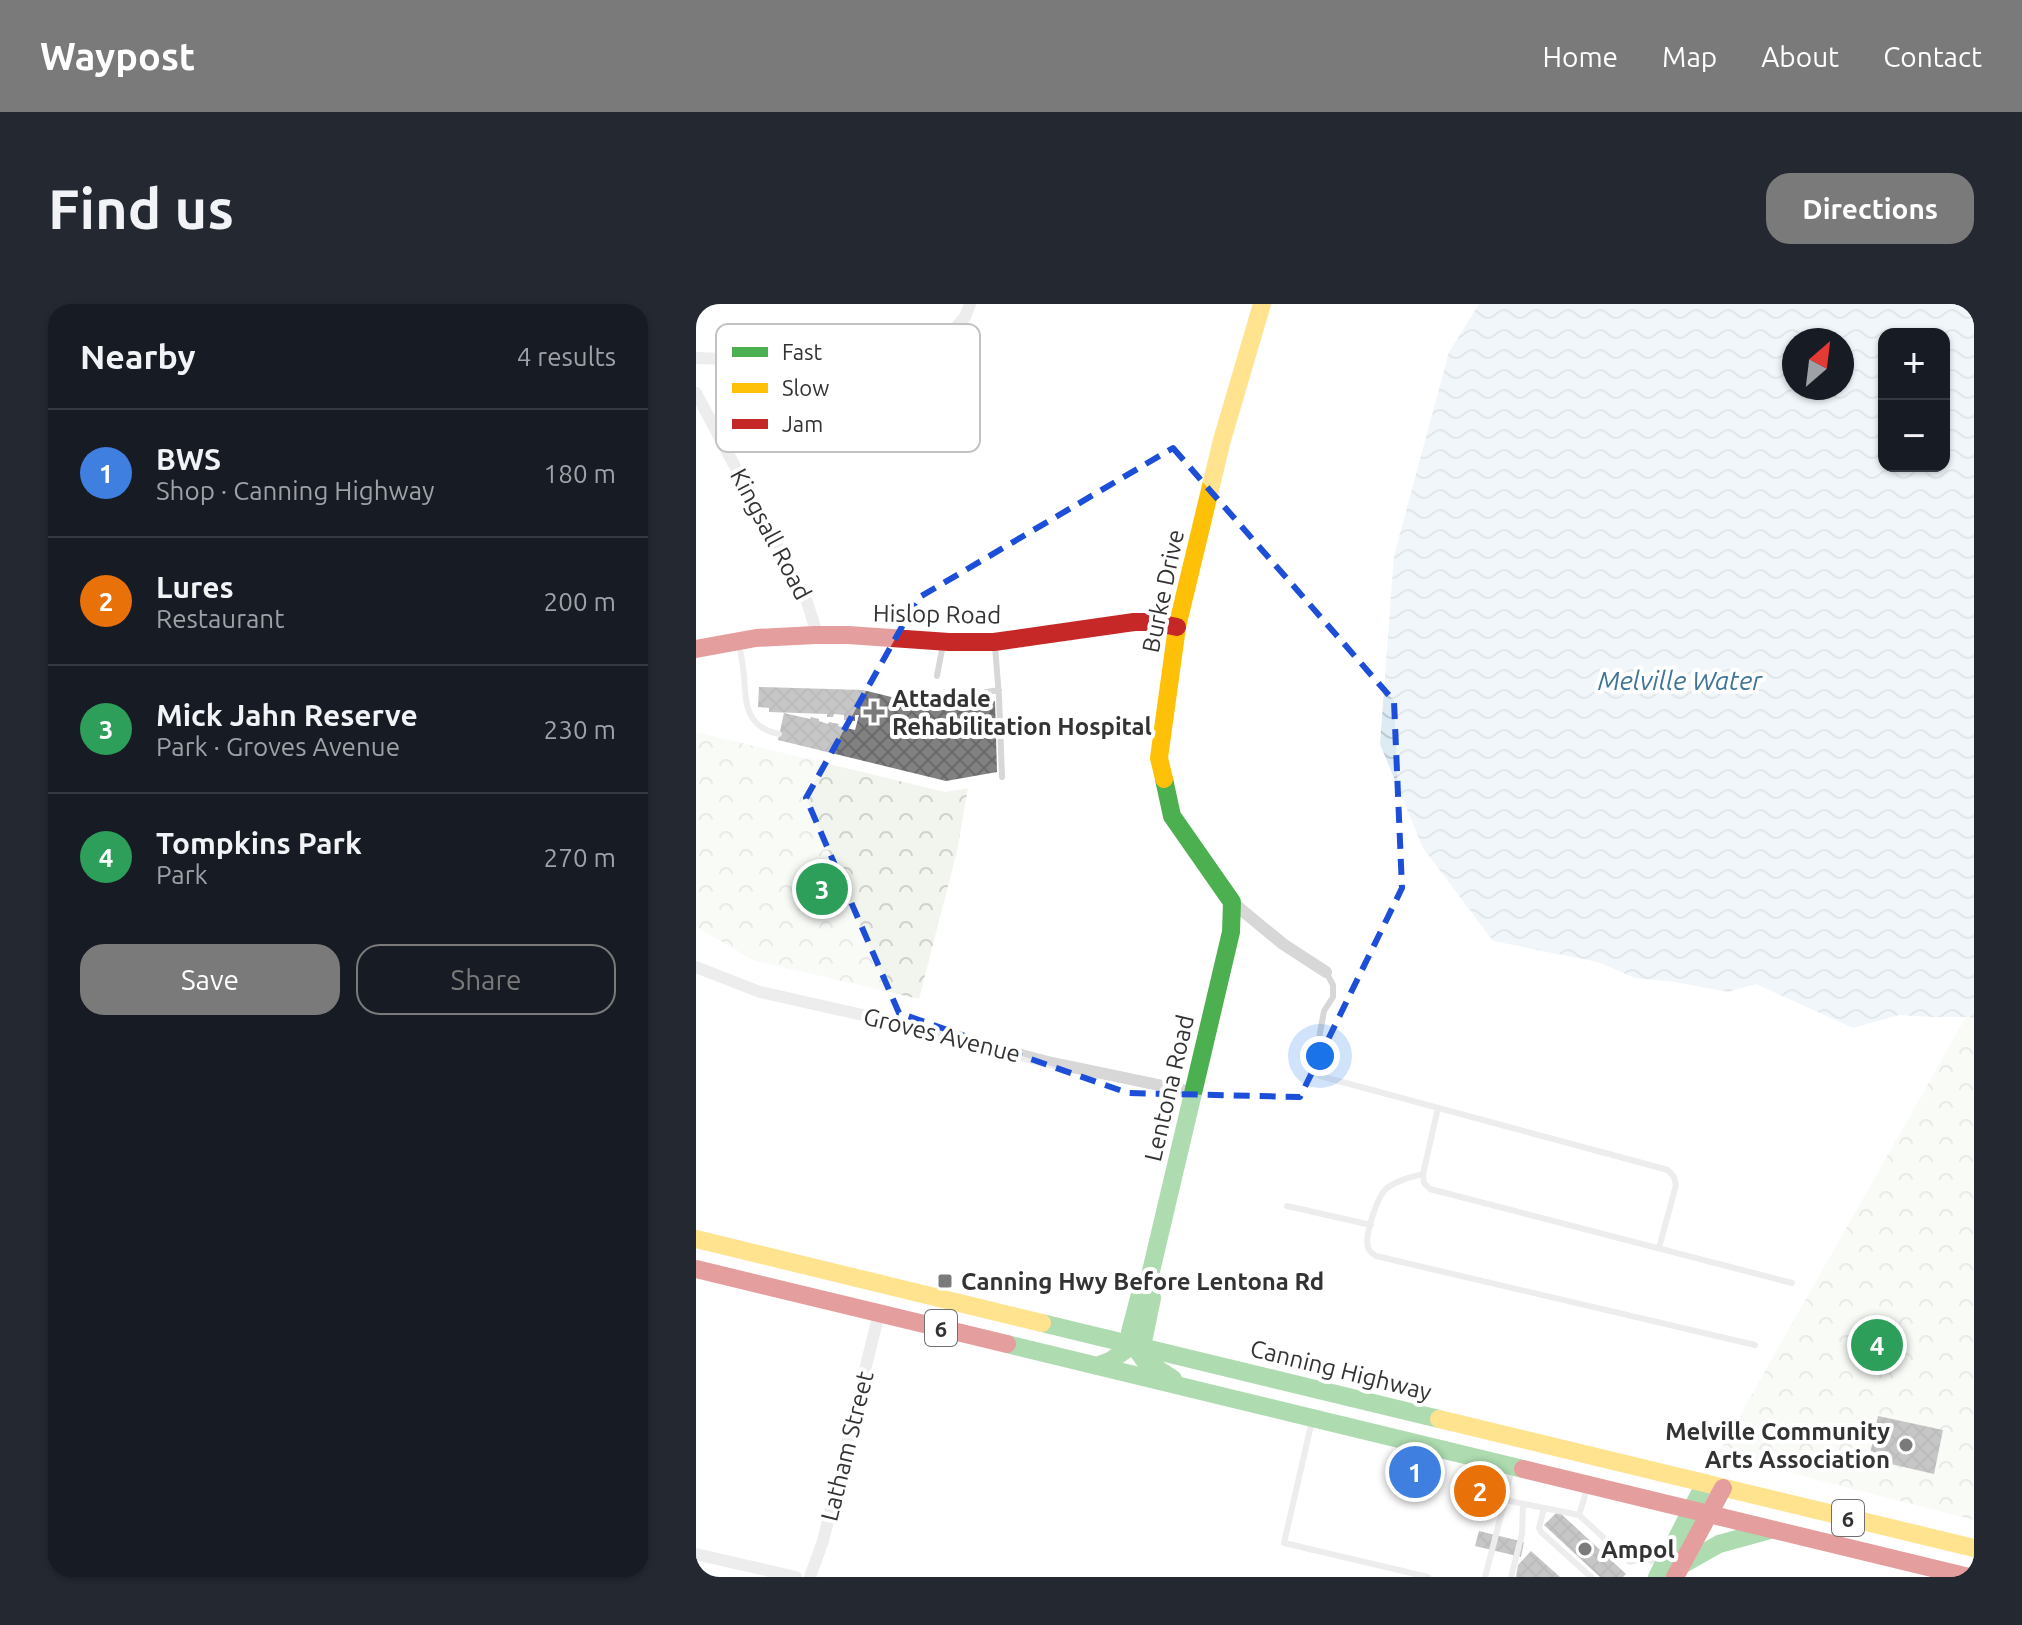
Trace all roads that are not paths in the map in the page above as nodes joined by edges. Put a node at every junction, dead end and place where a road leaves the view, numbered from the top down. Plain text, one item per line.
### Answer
1 (970, 304) edge
2 (1258, 305) edge
3 (959, 324) edge
4 (696, 358) edge
5 (716, 359) edge
6 (696, 393) edge
7 (716, 431) edge
8 (727, 452) edge
9 (1177, 627) junction
10 (815, 635) junction
11 (738, 641) junction
12 (943, 642) junction
13 (994, 642) junction
14 (696, 649) edge
15 (937, 676) dead end
16 (755, 679) dead end
17 (744, 680) junction
18 (999, 690) junction
19 (986, 692) dead end
20 (779, 734) dead end
21 (1002, 777) dead end
22 (1232, 902) junction
23 (696, 967) edge
24 (1326, 972) joint
25 (1192, 1092) junction
26 (1438, 1108) junction
27 (1423, 1174) junction
28 (1287, 1206) dead end
29 (1371, 1225) junction
30 (696, 1239) edge
31 (1659, 1248) junction
32 (696, 1269) edge
33 (1792, 1283) dead end
34 (879, 1313) junction
35 (1133, 1344) junction
36 (1755, 1345) dead end
37 (1097, 1366) junction
38 (1186, 1387) junction
39 (1312, 1418) junction
40 (1513, 1466) junction
41 (1588, 1485) junction
42 (1714, 1485) junction
43 (1505, 1500) junction
44 (1523, 1504) junction
45 (1544, 1508) junction
46 (1700, 1512) junction
47 (1579, 1515) junction
48 (1773, 1530) junction
49 (1974, 1548) edge
50 (696, 1554) edge
51 (1669, 1571) edge
52 (796, 1577) edge
53 (810, 1577) edge
54 (1428, 1577) edge
55 (1485, 1577) edge
56 (1511, 1577) edge
57 (1591, 1577) edge
58 (1969, 1577) edge

1 - 3 street
2 - 9 main road, Burke Drive
4 - 5 street
6 - 7 street, Kingsall Road
8 - 10 street, Kingsall Road
9 - 13 main road, Hislop Road
9 - 22 main road, Burke Drive
10 - 11 main road, Hislop Road
10 - 12 main road, Hislop Road
11 - 14 main road, Hislop Road
11 - 17 lane
12 - 13 main road, Hislop Road
12 - 15 lane
13 - 18 lane
16 - 17 lane
17 - 20 lane
18 - 19 lane
18 - 21 lane
22 - 24 street, Burke Drive
22 - 25 main road, Lentona Road
23 - 25 street, Groves Avenue
24 - 26 lane
25 - 35 main road, Lentona Road
26 - 27 lane
26 - 31 lane
27 - 29 lane
27 - 31 lane
28 - 29 lane
29 - 36 lane
30 - 35 main road, Canning Highway / 6
31 - 33 lane
32 - 34 main road, 6
34 - 37 main road, 6
34 - 53 street, Latham Street
35 - 37 main road
35 - 38 main road
35 - 42 main road, Canning Highway / 6
37 - 38 main road, 6
38 - 39 main road, 6
39 - 40 main road, 6
39 - 54 lane
40 - 41 main road, 6
40 - 43 lane
41 - 46 main road, 6
41 - 47 lane
42 - 46 main road
42 - 49 main road, Canning Highway / 6
43 - 44 lane
43 - 55 lane
44 - 45 lane
44 - 56 lane
45 - 47 lane
45 - 57 lane
46 - 48 main road, 6
46 - 51 main road
47 - 51 lane
48 - 51 main road
48 - 58 main road, 6
50 - 52 street

